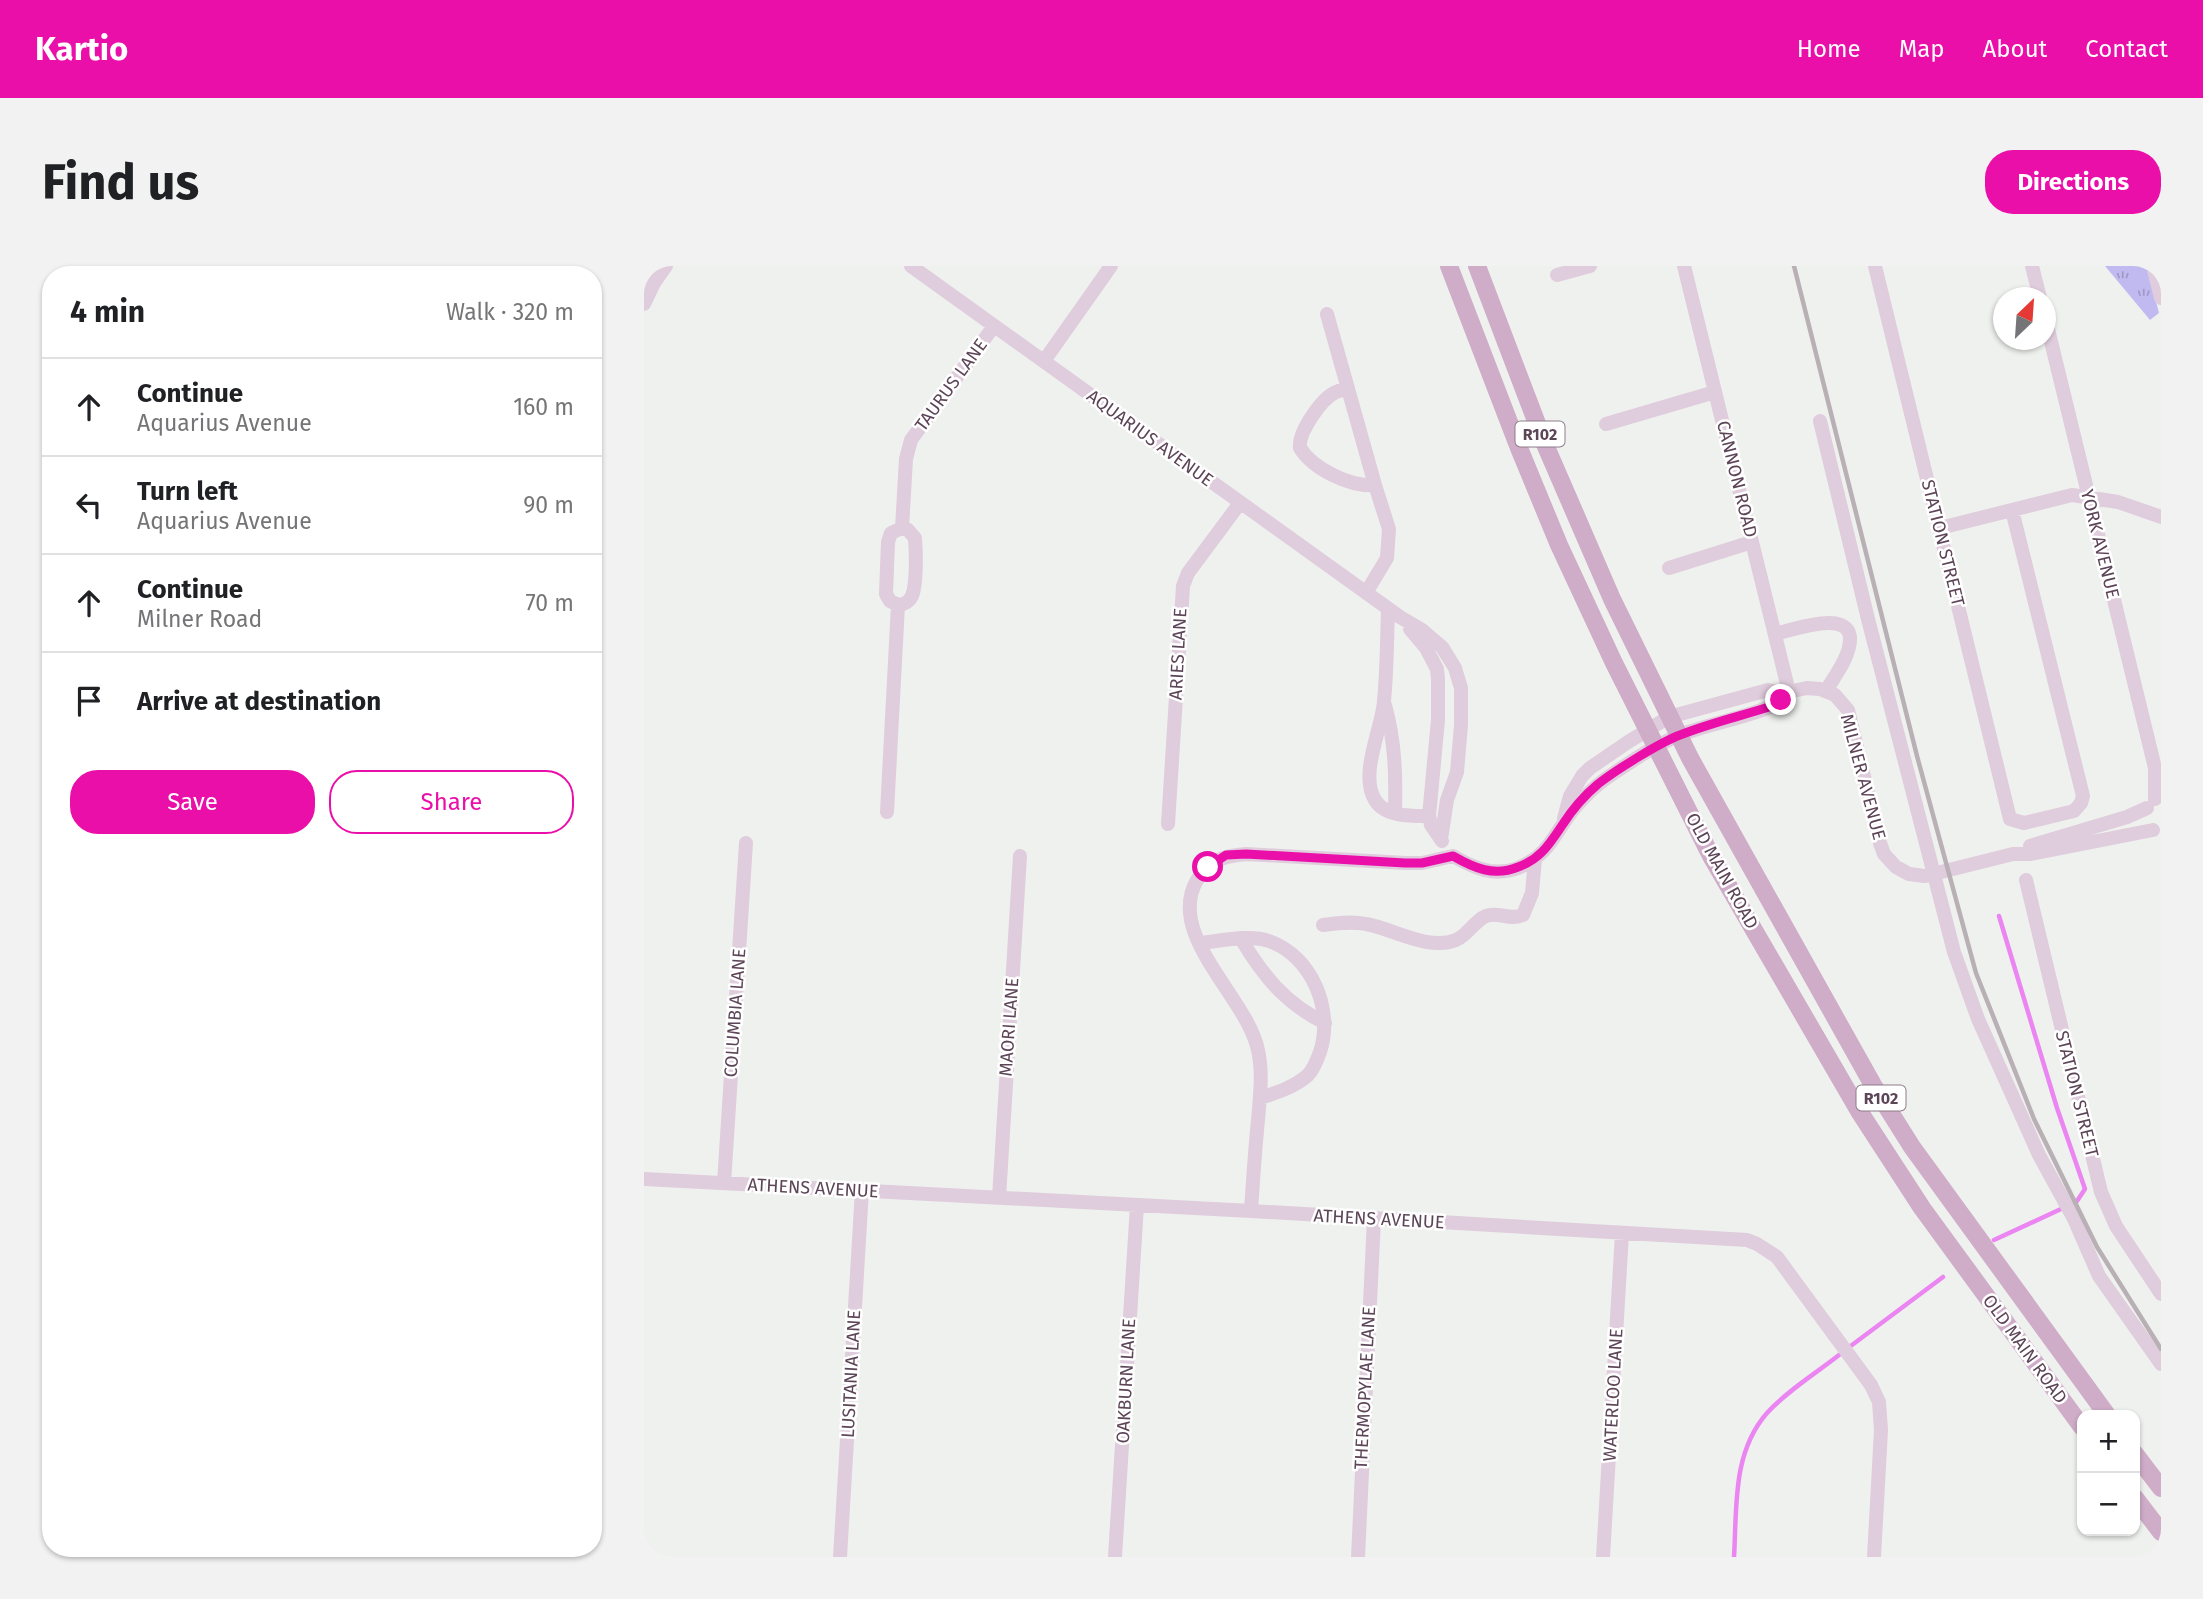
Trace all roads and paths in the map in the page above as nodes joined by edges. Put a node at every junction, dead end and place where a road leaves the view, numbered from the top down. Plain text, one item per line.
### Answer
1 (666, 266) edge
2 (911, 266) edge
3 (1111, 266) edge
4 (1449, 266) edge
5 (1477, 266) edge
6 (1590, 266) edge
7 (1684, 266) edge
8 (1875, 266) edge
9 (2032, 266) edge
10 (2153, 266) edge
11 (1557, 275) dead end
12 (649, 279) edge
13 (2037, 287) edge
14 (2161, 298) edge
15 (644, 304) edge
16 (1326, 314) dead end
17 (994, 326) junction
18 (2053, 350) edge
19 (1044, 361) junction
20 (1348, 389) junction
21 (1715, 392) junction
22 (1820, 421) dead end
23 (1606, 424) dead end
24 (1375, 485) junction
25 (2089, 498) junction
26 (1240, 503) junction
27 (2012, 510) junction
28 (2161, 517) edge
29 (902, 528) junction
30 (1940, 528) junction
31 (1752, 542) junction
32 (1669, 568) dead end
33 (1366, 593) junction
34 (898, 605) junction
35 (1394, 613) junction
36 (1775, 634) junction
37 (1826, 691) junction
38 (1786, 693) junction
39 (1384, 703) junction
40 (1668, 717) junction
41 (1648, 730) junction
42 (1678, 735) junction
43 (1657, 748) junction
44 (2158, 773) edge
45 (2154, 801) edge
46 (887, 812) dead end
47 (1395, 813) junction
48 (1429, 816) junction
49 (1563, 823) junction
50 (1168, 824) dead end
51 (2158, 833) edge
52 (1441, 839) junction
53 (746, 843) dead end
54 (2013, 854) junction
55 (1020, 856) dead end
56 (1453, 856) junction
57 (1535, 859) junction
58 (2026, 880) dead end
59 (1322, 925) dead end
60 (1241, 939) junction
61 (1200, 943) junction
62 (1325, 1023) junction
63 (1259, 1098) junction
64 (644, 1179) edge
65 (724, 1183) junction
66 (862, 1190) junction
67 (999, 1198) junction
68 (1137, 1205) junction
69 (1251, 1211) junction
70 (1374, 1219) junction
71 (1622, 1233) junction
72 (2161, 1294) edge
73 (2161, 1364) edge
74 (2103, 1410) edge
75 (2077, 1420) edge
76 (2140, 1461) edge
77 (2161, 1488) edge
78 (2140, 1505) edge
79 (2161, 1532) edge
80 (841, 1557) edge
81 (1115, 1557) edge
82 (1357, 1557) edge
83 (1604, 1557) edge
84 (1874, 1557) edge

1 - 12 street
2 - 17 street, AQUARIUS AVENUE
3 - 19 street
4 - 41 main road, OLD MAIN ROAD / R102
5 - 40 main road, OLD MAIN ROAD / R102
6 - 11 street
7 - 21 street, CANNON ROAD
8 - 30 street, STATION STREET
9 - 13 street
10 - 14 street
12 - 15 street
16 - 20 street
17 - 19 street, AQUARIUS AVENUE
17 - 29 street, TAURUS LANE
18 - 25 street, YORK AVENUE
19 - 26 street, AQUARIUS AVENUE
20 - 24 street
20 - 24 street
21 - 23 street
21 - 31 street, CANNON ROAD
22 - 73 street
24 - 33 street
25 - 27 street
25 - 28 street
25 - 44 street, YORK AVENUE
26 - 33 street, AQUARIUS AVENUE
26 - 50 street, ARIES LANE
27 - 30 street
27 - 30 street, STATION STREET
29 - 34 street, TAURUS LANE
29 - 34 street, TAURUS LANE
31 - 32 street
31 - 36 street, CANNON ROAD
33 - 35 street, AQUARIUS AVENUE
34 - 46 street, TAURUS LANE
35 - 39 street
35 - 48 street, AQUARIUS AVENUE
35 - 52 street, AQUARIUS AVENUE
36 - 37 street
36 - 38 street, CANNON ROAD
37 - 38 street
37 - 54 street, MILNER AVENUE
38 - 40 street
38 - 42 street
39 - 47 street
39 - 47 street
40 - 41 street
40 - 42 main road, OLD MAIN ROAD / R102
41 - 43 main road, OLD MAIN ROAD / R102
41 - 49 street
42 - 43 street
42 - 74 main road, OLD MAIN ROAD / R102
43 - 49 street
43 - 75 main road, OLD MAIN ROAD / R102
44 - 45 street, YORK AVENUE
45 - 51 street, YORK AVENUE
45 - 54 street, MILNER AVENUE
47 - 48 street
48 - 52 street
49 - 57 street
51 - 54 street, MILNER AVENUE
52 - 56 street
53 - 65 street, COLUMBIA LANE
55 - 67 street, MAORI LANE
56 - 57 street
56 - 61 street
57 - 59 street
58 - 72 street, STATION STREET
60 - 61 street
60 - 62 street
60 - 62 street
61 - 63 street
62 - 63 street
63 - 69 street
64 - 65 street, ATHENS AVENUE
65 - 66 street, ATHENS AVENUE
66 - 67 street, ATHENS AVENUE
66 - 80 street, LUSITANIA LANE
67 - 68 street, ATHENS AVENUE
68 - 69 street, ATHENS AVENUE
68 - 81 street, OAKBURN LANE
69 - 70 street, ATHENS AVENUE
70 - 71 street, ATHENS AVENUE
70 - 82 street, THERMOPYLAE LANE
71 - 83 street, WATERLOO LANE
71 - 84 street, ATHENS AVENUE
76 - 77 main road
78 - 79 main road

